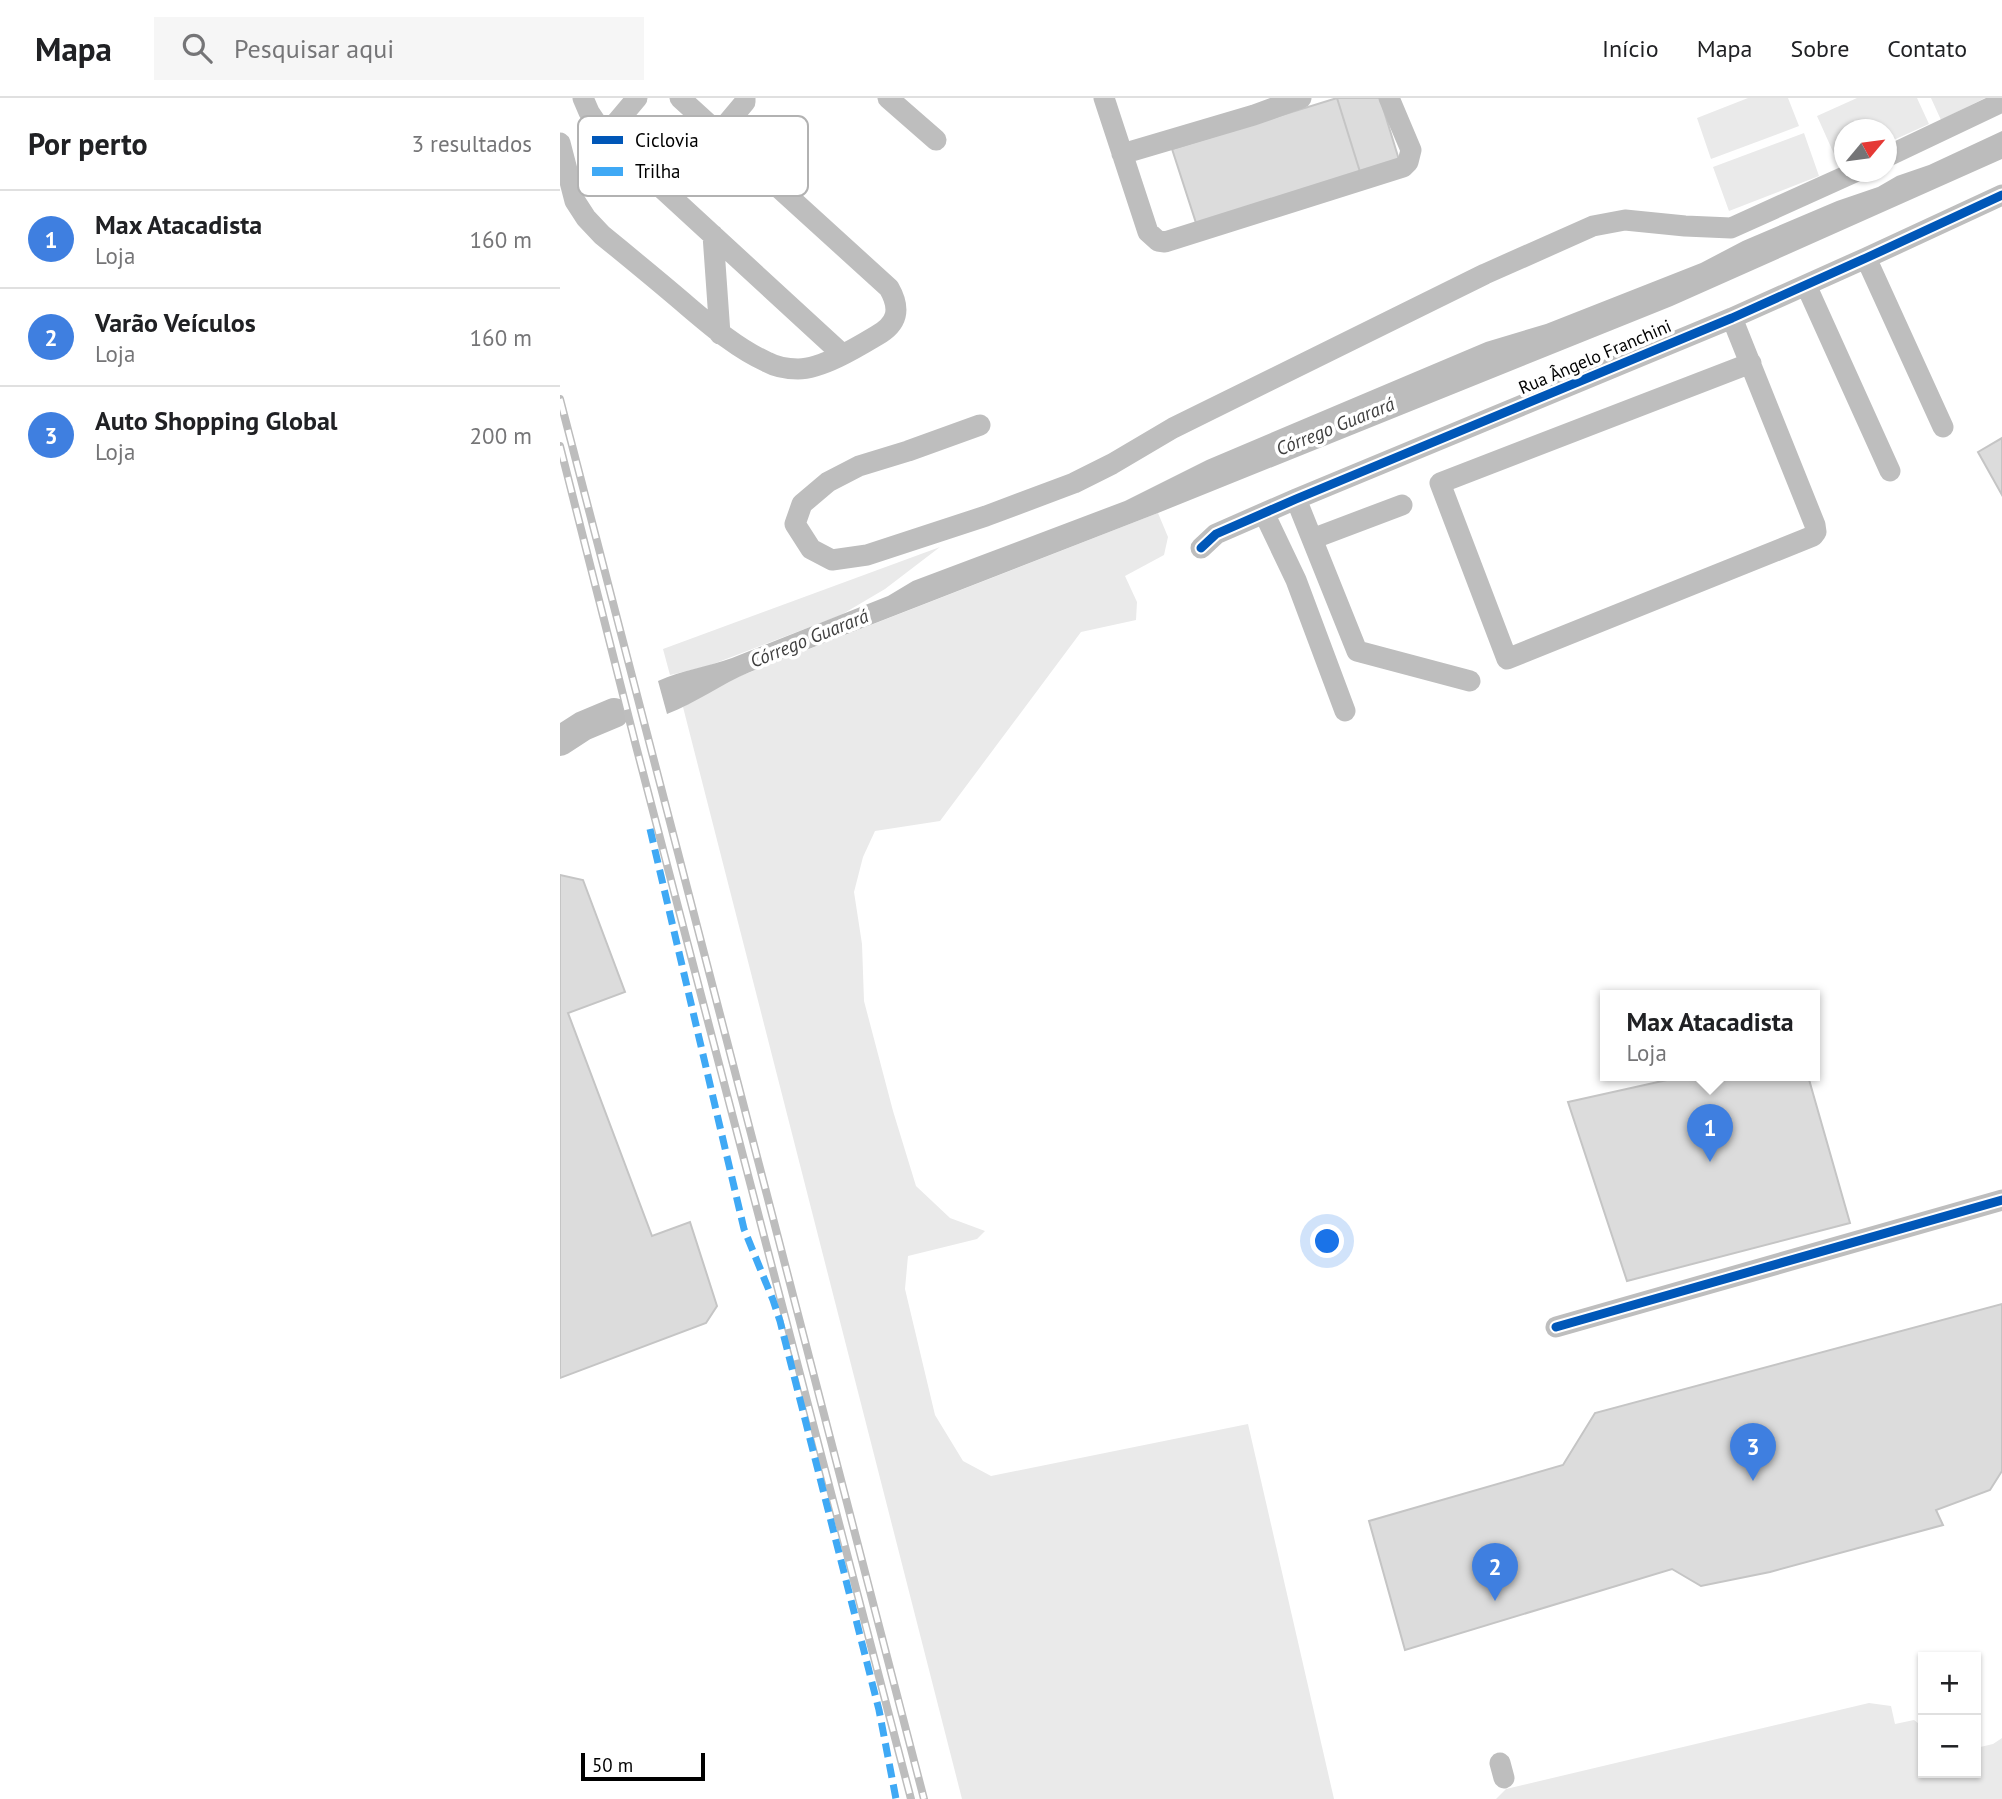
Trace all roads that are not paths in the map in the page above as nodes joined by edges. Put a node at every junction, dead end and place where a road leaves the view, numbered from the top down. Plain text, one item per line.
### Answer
1 (583, 98) edge
2 (637, 98) edge
3 (680, 98) edge
4 (745, 98) edge
5 (888, 98) edge
6 (1104, 98) edge
7 (1389, 98) edge
8 (1296, 99) edge
9 (2002, 103) edge
10 (592, 116) edge
11 (622, 116) edge
12 (700, 116) edge
13 (734, 116) edge
14 (936, 139) dead end
15 (560, 143) edge
16 (1897, 152) edge
17 (1122, 154) junction
18 (1834, 181) edge
19 (2002, 195) edge
20 (670, 196) edge
21 (787, 196) edge
22 (713, 236) junction
23 (1866, 258) junction
24 (1806, 285) junction
25 (1732, 317) junction
26 (720, 334) junction
27 (842, 354) junction
28 (1751, 363) junction
29 (980, 425) dead end
30 (1943, 427) dead end
31 (1890, 471) dead end
32 (1296, 499) junction
33 (1402, 505) dead end
34 (1264, 513) junction
35 (1312, 539) junction
36 (1201, 548) dead end
37 (1470, 681) dead end
38 (1345, 711) dead end
39 (2002, 1200) edge
40 (1556, 1327) dead end

1 - 10 street
2 - 11 street
3 - 12 street
4 - 13 street
5 - 14 street
6 - 17 street
7 - 17 street
8 - 17 street
9 - 16 street
15 - 26 street
18 - 29 street
19 - 23 street, Rua Ângelo Franchini
20 - 22 street
21 - 27 street
22 - 26 street
22 - 27 street
23 - 24 street, Rua Ângelo Franchini
23 - 30 street
24 - 25 street, Rua Ângelo Franchini
24 - 31 street
25 - 28 street
25 - 32 street, Rua Ângelo Franchini
26 - 27 street
28 - 28 street
32 - 34 street, Rua Ângelo Franchini
32 - 35 street
33 - 35 street
34 - 36 street, Rua Ângelo Franchini
34 - 38 street
35 - 37 street
39 - 40 street

